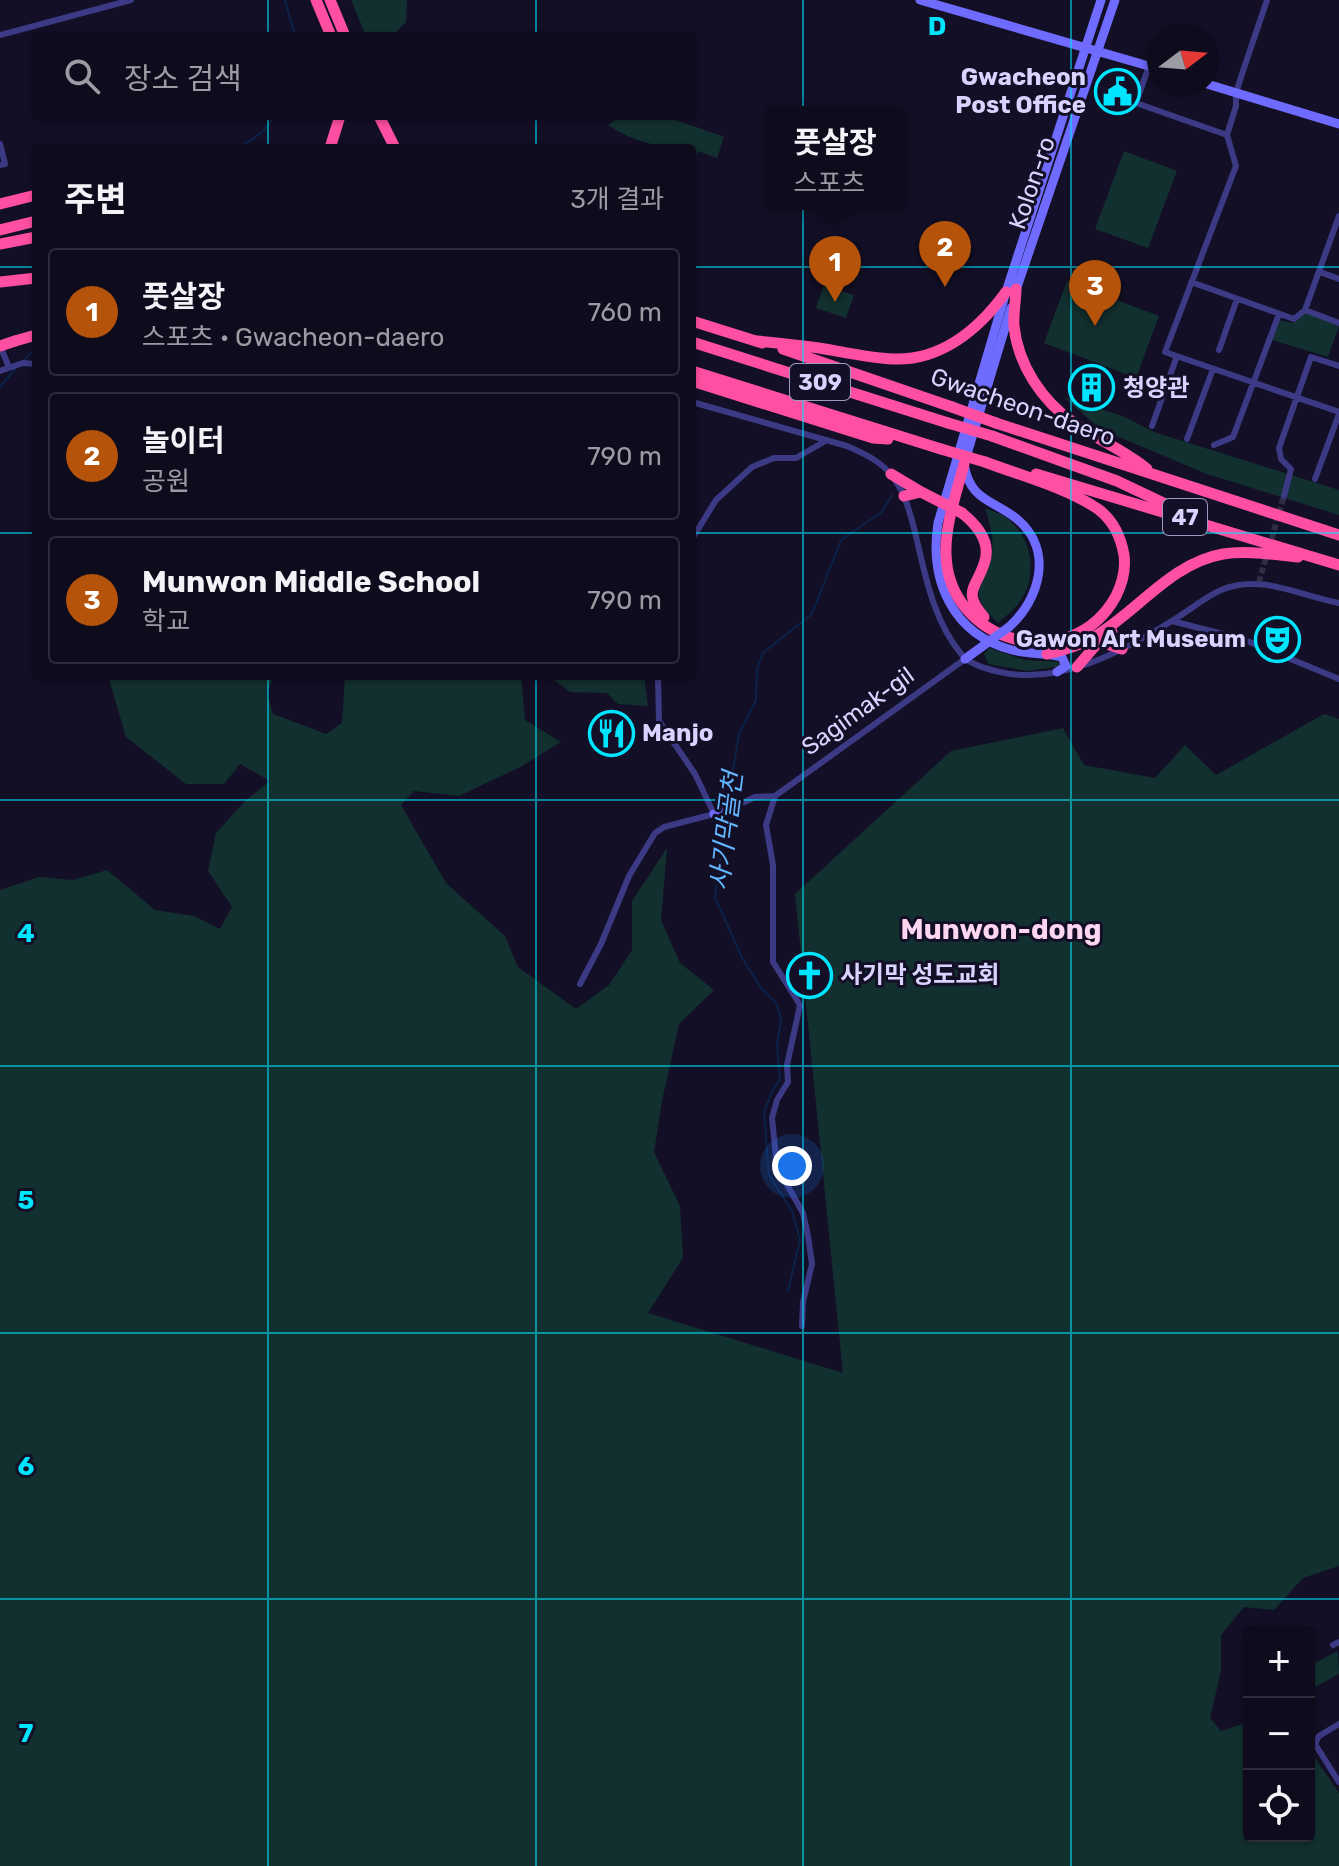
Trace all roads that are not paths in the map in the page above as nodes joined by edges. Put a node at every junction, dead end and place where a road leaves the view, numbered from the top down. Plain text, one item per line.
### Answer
1 (131, 0) edge
2 (316, 0) edge
3 (330, 0) edge
4 (920, 0) edge
5 (1101, 0) edge
6 (1115, 0) edge
7 (1267, 0) edge
8 (329, 32) edge
9 (343, 32) edge
10 (0, 35) edge
11 (1085, 47) junction
12 (1099, 50) junction
13 (1147, 66) edge
14 (1147, 82) edge
15 (1219, 88) edge
16 (1236, 93) junction
17 (339, 120) edge
18 (381, 120) edge
19 (1339, 124) edge
20 (1227, 135) junction
21 (0, 144) edge
22 (332, 144) edge
23 (393, 144) edge
24 (0, 165) edge
25 (32, 196) edge
26 (0, 204) edge
27 (1339, 216) edge
28 (32, 222) edge
29 (0, 230) edge
30 (1336, 235) edge
31 (32, 238) edge
32 (3, 243) edge
33 (1320, 272) junction
34 (32, 278) edge
35 (1339, 279) edge
36 (0, 282) edge
37 (1191, 282) junction
38 (1011, 290) junction
39 (1237, 299) junction
40 (1305, 310) junction
41 (1279, 314) junction
42 (696, 322) edge
43 (1339, 323) edge
44 (32, 336) edge
45 (757, 341) junction
46 (696, 343) edge
47 (0, 346) edge
48 (1219, 350) dead end
49 (1177, 356) junction
50 (32, 364) edge
51 (1339, 366) edge
52 (9, 367) junction
53 (1213, 369) junction
54 (0, 371) edge
55 (696, 372) edge
56 (696, 382) edge
57 (1254, 383) junction
58 (1298, 398) junction
59 (696, 403) edge
60 (1339, 413) edge
61 (1152, 426) dead end
62 (905, 439) junction
63 (1187, 439) dead end
64 (827, 440) junction
65 (1214, 445) dead end
66 (985, 462) junction
67 (964, 464) junction
68 (891, 474) junction
69 (1153, 475) junction
70 (1315, 479) dead end
71 (921, 492) junction
72 (904, 496) junction
73 (1284, 496) tunnel mouth
74 (1204, 522) junction
75 (696, 532) edge
76 (1339, 535) edge
77 (1318, 559) junction
78 (1339, 565) edge
79 (1339, 603) edge
80 (1172, 621) junction
81 (1114, 623) junction
82 (1009, 632) junction
83 (1122, 649) junction
84 (1047, 654) junction
85 (965, 659) junction
86 (1077, 667) junction
87 (1057, 672) junction
88 (1339, 679) edge
89 (658, 680) edge
90 (775, 796) junction
91 (718, 813) junction
92 (580, 984) dead end
93 (802, 1326) dead end
94 (1339, 1724) edge
95 (1339, 1765) edge
96 (1331, 1770) junction
97 (1339, 1782) edge

1 - 10 street
2 - 8 highway
3 - 9 highway
4 - 11 street
5 - 11 street
6 - 12 street, Kolon-ro
7 - 16 street
11 - 12 street
11 - 38 street
12 - 13 street
12 - 38 street, Kolon-ro
14 - 20 street
15 - 16 street
16 - 19 street
16 - 20 street
17 - 22 highway
18 - 23 highway
20 - 37 street
21 - 24 street
25 - 26 highway
27 - 30 street
28 - 29 highway
30 - 33 street
31 - 32 highway
33 - 35 street
33 - 40 street
34 - 36 highway
37 - 39 street
37 - 49 street
38 - 45 highway
38 - 67 street
38 - 69 highway
38 - 84 street
39 - 41 street
39 - 48 street
40 - 41 street
40 - 43 street
41 - 57 street
42 - 45 highway, Gwacheon-daero / 47
44 - 47 highway, bridge
45 - 69 highway, Gwacheon-daero / 47, bridge
46 - 74 highway, 309, bridge
47 - 52 street
49 - 53 street
49 - 61 street
50 - 52 street
51 - 58 street
52 - 54 street
53 - 57 street
53 - 63 street
55 - 62 highway, 47
56 - 62 highway
57 - 58 street
57 - 65 street
58 - 60 street
58 - 73 street
59 - 64 street
60 - 70 street
62 - 66 highway, 47, bridge
64 - 68 street
64 - 75 street
66 - 74 highway, 47
66 - 82 highway
67 - 82 highway
67 - 82 street
68 - 71 highway
68 - 72 street
69 - 76 highway, Gwacheon-daero / 47
71 - 72 highway
71 - 82 highway, bridge
72 - 85 street
74 - 77 highway, 47
77 - 78 highway, 47
77 - 81 highway
79 - 80 street
80 - 83 street
80 - 88 street
81 - 83 highway
81 - 84 highway
81 - 86 highway
82 - 85 street, bridge
83 - 86 street
84 - 87 street
85 - 87 street
85 - 90 street, Sagimak-gil
86 - 87 street
89 - 91 street
90 - 91 street, Sagimak-gil
90 - 93 street
91 - 92 street, Sagimak-gil
94 - 96 street
95 - 96 street
96 - 97 street

